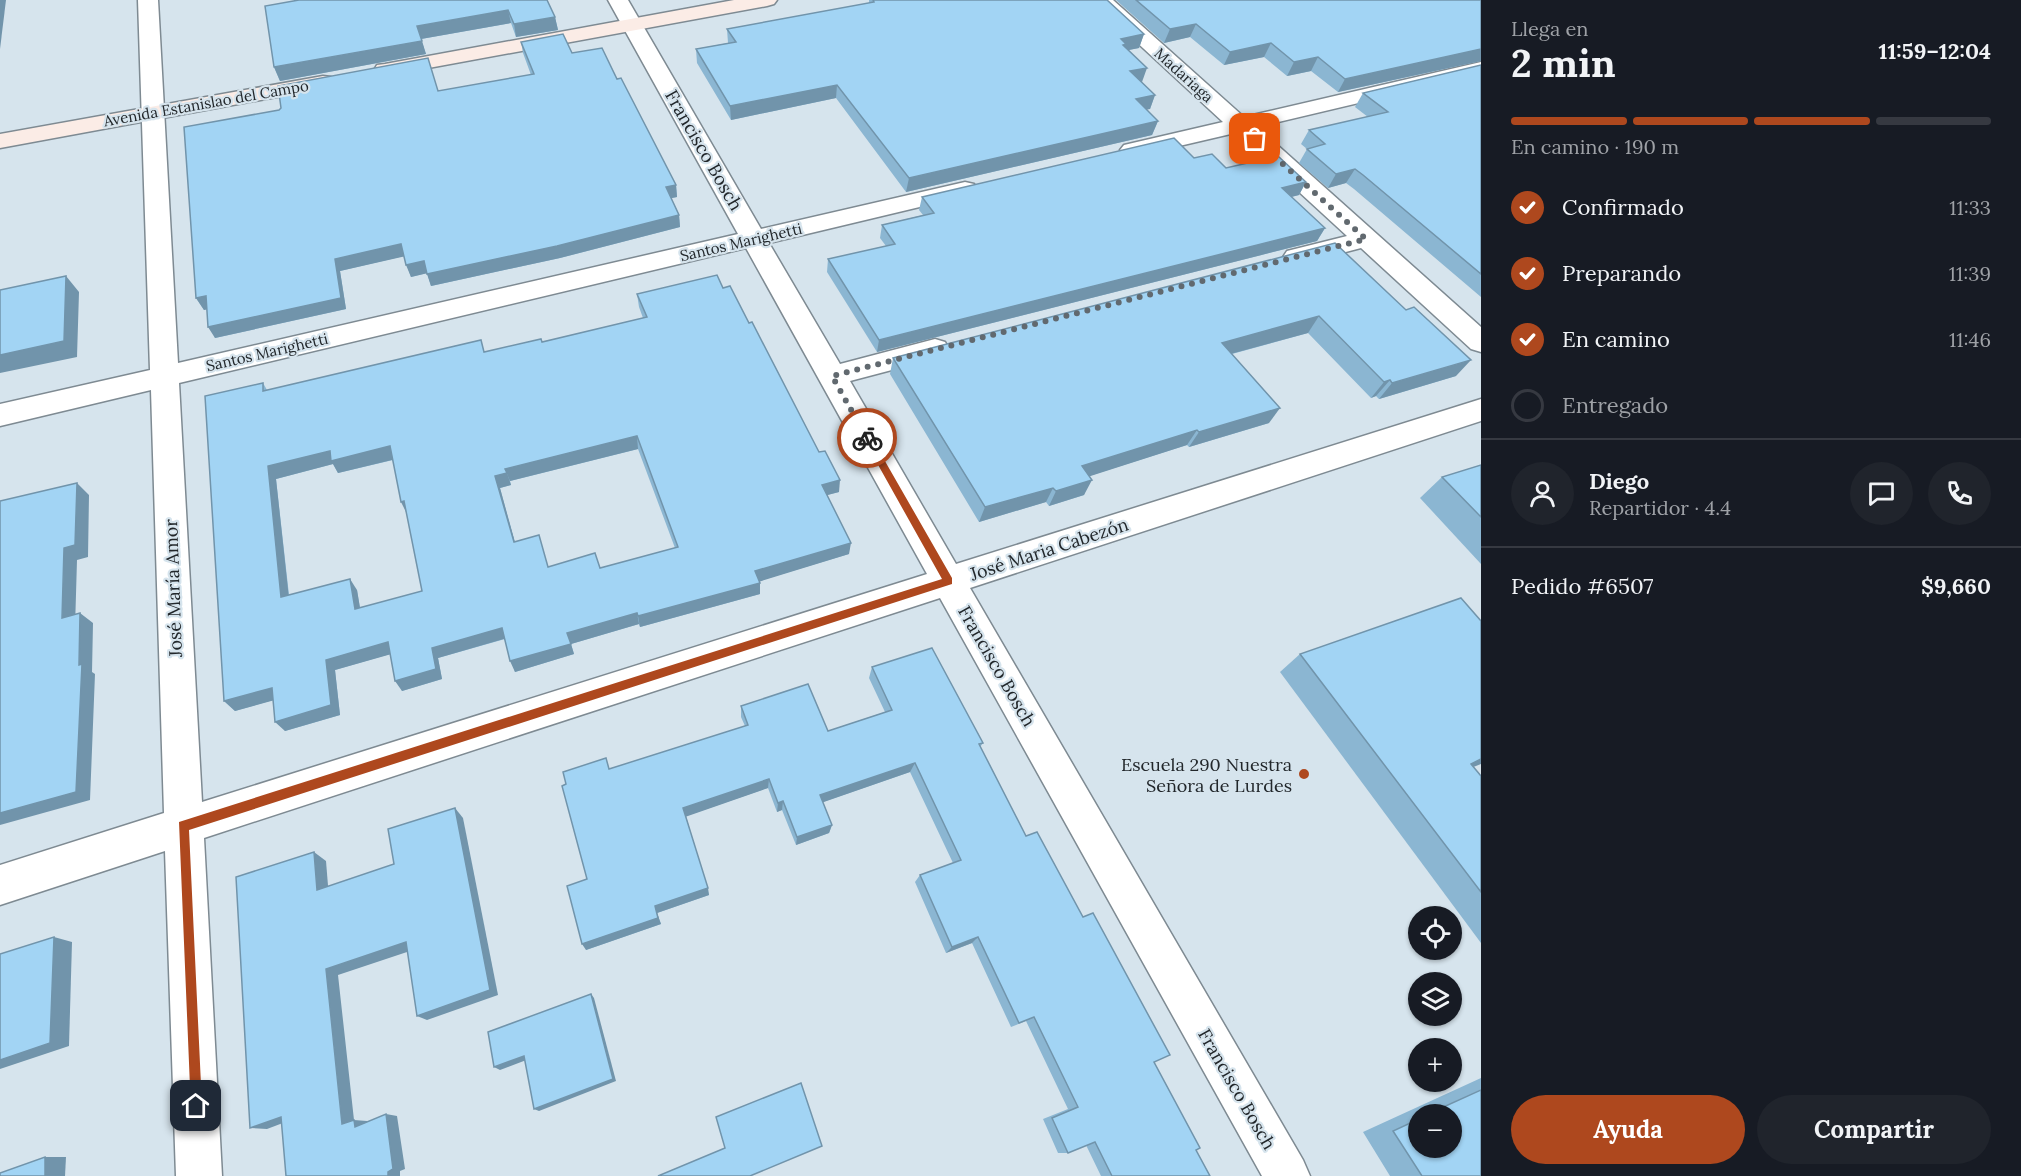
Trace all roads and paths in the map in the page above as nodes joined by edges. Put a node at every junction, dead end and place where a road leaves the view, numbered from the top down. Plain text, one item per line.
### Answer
1 (148, 0) edge
2 (618, 0) edge
3 (767, 0) edge
4 (1101, 0) edge
5 (632, 25) junction
6 (1481, 68) edge
7 (363, 74) edge
8 (340, 79) edge
9 (153, 113) junction
10 (1239, 125) junction
11 (0, 141) edge
12 (1112, 154) edge
13 (985, 184) edge
14 (754, 238) junction
15 (1366, 239) junction
16 (1273, 263) edge
17 (1481, 342) edge
18 (960, 343) edge
19 (832, 376) junction
20 (164, 377) junction
21 (1481, 410) edge
22 (0, 415) edge
23 (948, 581) junction
24 (183, 826) junction
25 (0, 885) edge
26 (199, 1176) edge
27 (1287, 1176) edge

1 - 9 street, José María Amor
2 - 5 street, Francisco Bosch
3 - 5 main road
4 - 10 street, Madariaga
5 - 7 main road
5 - 14 street, Francisco Bosch
6 - 10 street
8 - 9 main road, Avenida Estanislao del Campo
9 - 11 main road, Avenida Estanislao del Campo
9 - 20 street, José María Amor
10 - 12 street
10 - 15 street, Madariaga
13 - 14 street, Santos Marighetti
14 - 19 street, Francisco Bosch
14 - 20 street, Santos Marighetti
15 - 16 street
15 - 17 street, Madariaga
18 - 19 street
19 - 23 street, Francisco Bosch
20 - 22 street, Santos Marighetti
20 - 24 street, José María Amor
21 - 23 street, José Maria Cabezón
23 - 24 street, José Maria Cabezón
23 - 27 street, Francisco Bosch
24 - 25 street, José Maria Cabezón
24 - 26 street, José María Amor

